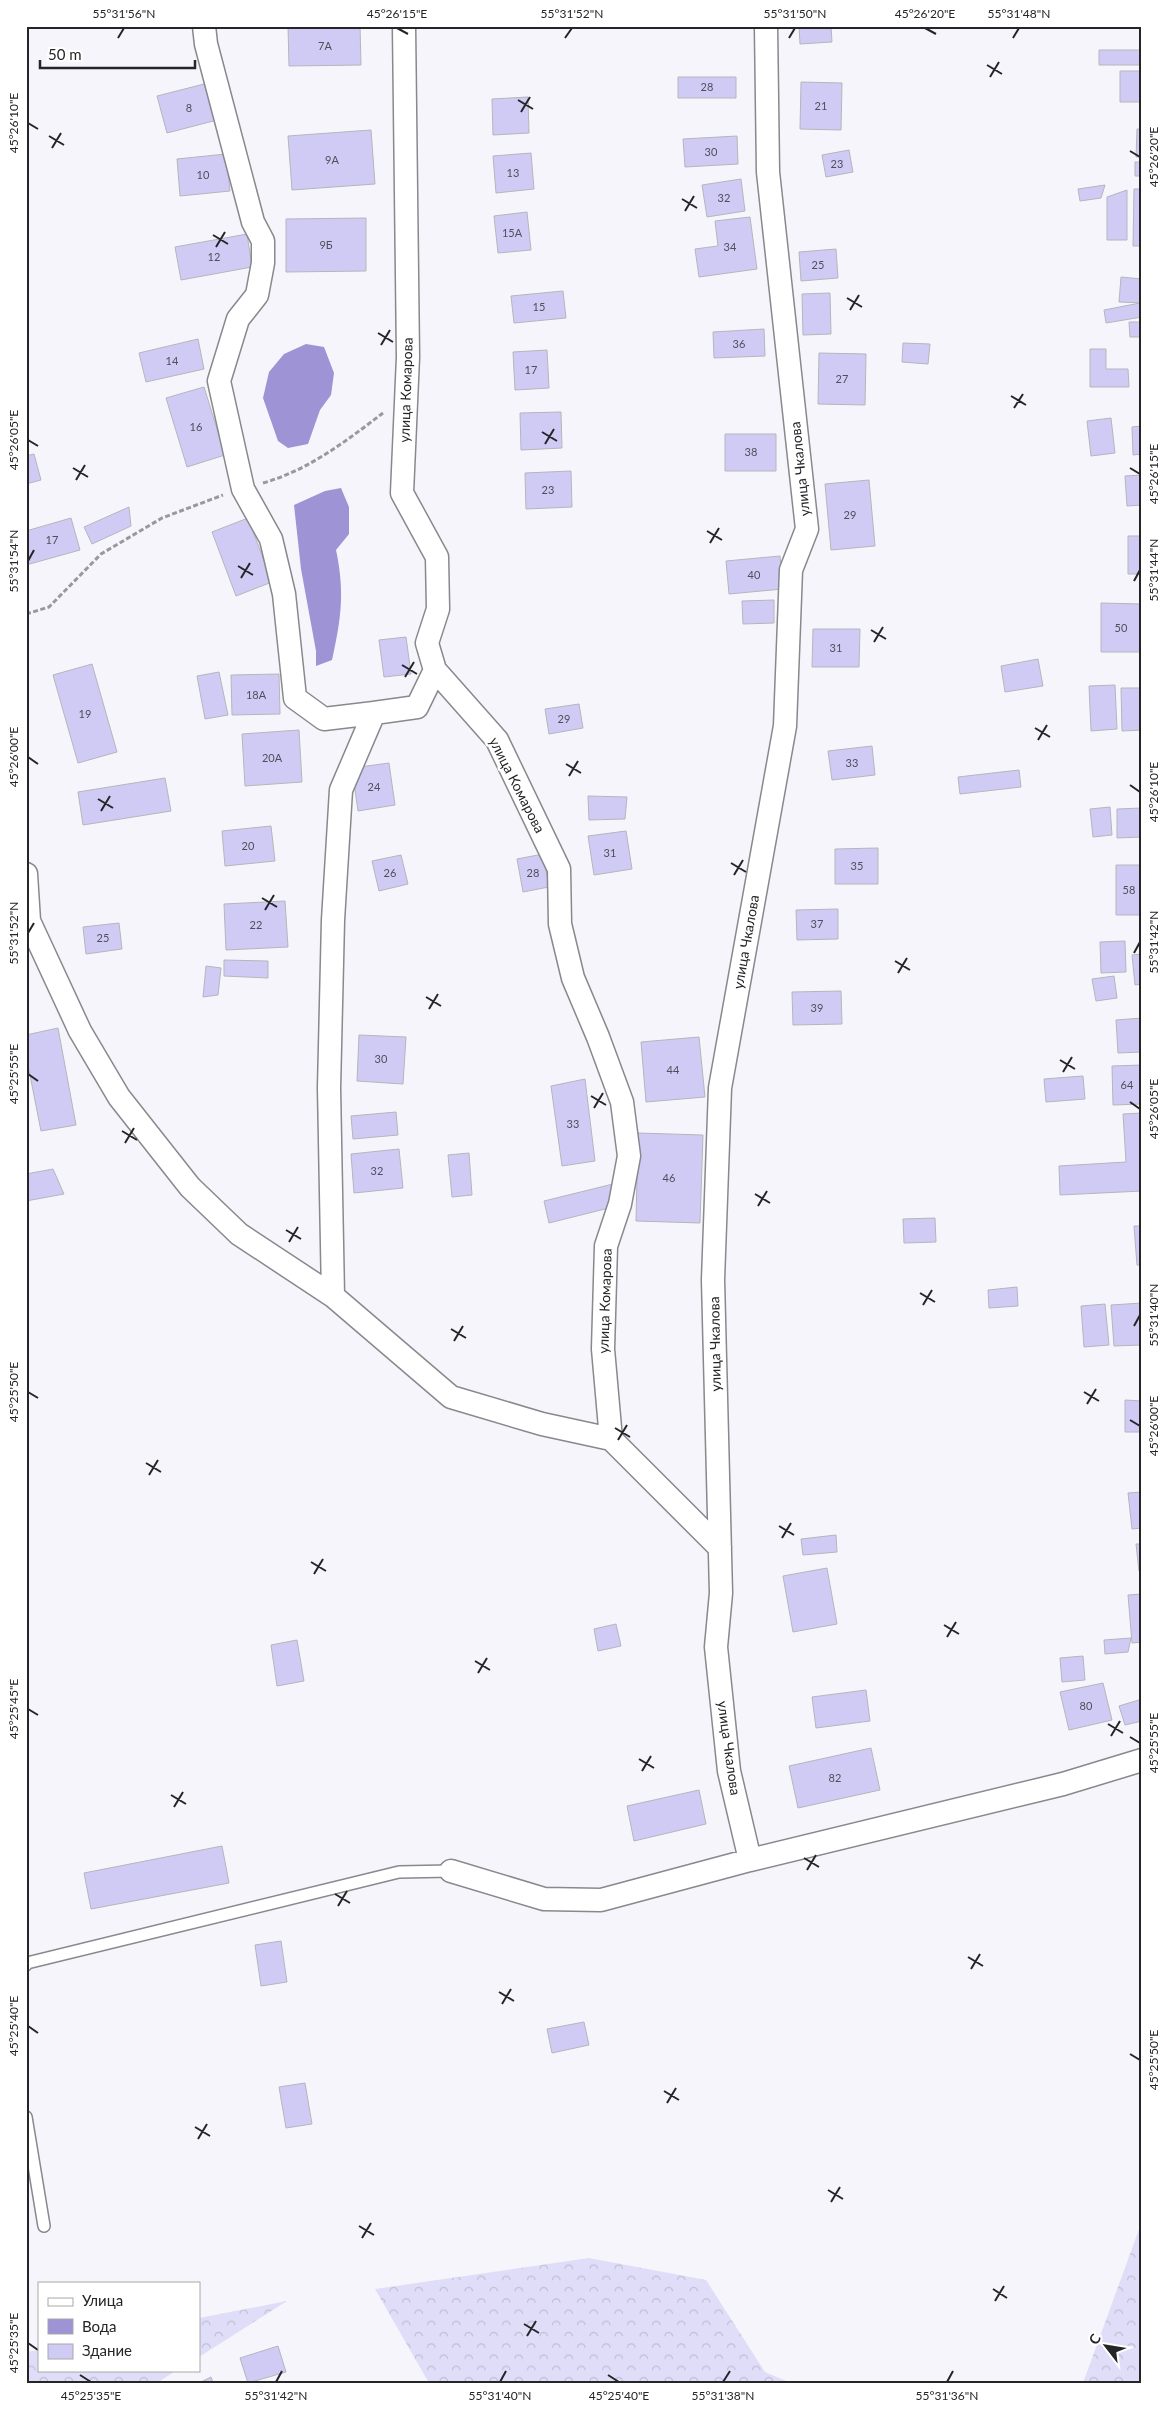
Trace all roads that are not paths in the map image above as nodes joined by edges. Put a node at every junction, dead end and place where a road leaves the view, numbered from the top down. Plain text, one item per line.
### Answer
1 (204, 26) edge
2 (404, 26) edge
3 (766, 26) edge
4 (435, 670) junction
5 (374, 713) junction
6 (26, 874) edge
7 (28, 922) edge
8 (333, 1296) junction
9 (612, 1439) junction
10 (720, 1548) junction
11 (1142, 1760) edge
12 (750, 1860) junction
13 (451, 1871) joint
14 (26, 1965) edge
15 (26, 2117) edge
16 (44, 2226) dead end

1 - 5 street
2 - 4 street, улица Комарова
3 - 10 street, улица Чкалова
4 - 5 street
4 - 9 street, улица Комарова
5 - 8 street
6 - 7 street
7 - 8 street
8 - 9 street
9 - 10 street
10 - 12 street, улица Чкалова
11 - 12 street
12 - 13 street
13 - 14 lane
15 - 16 lane

